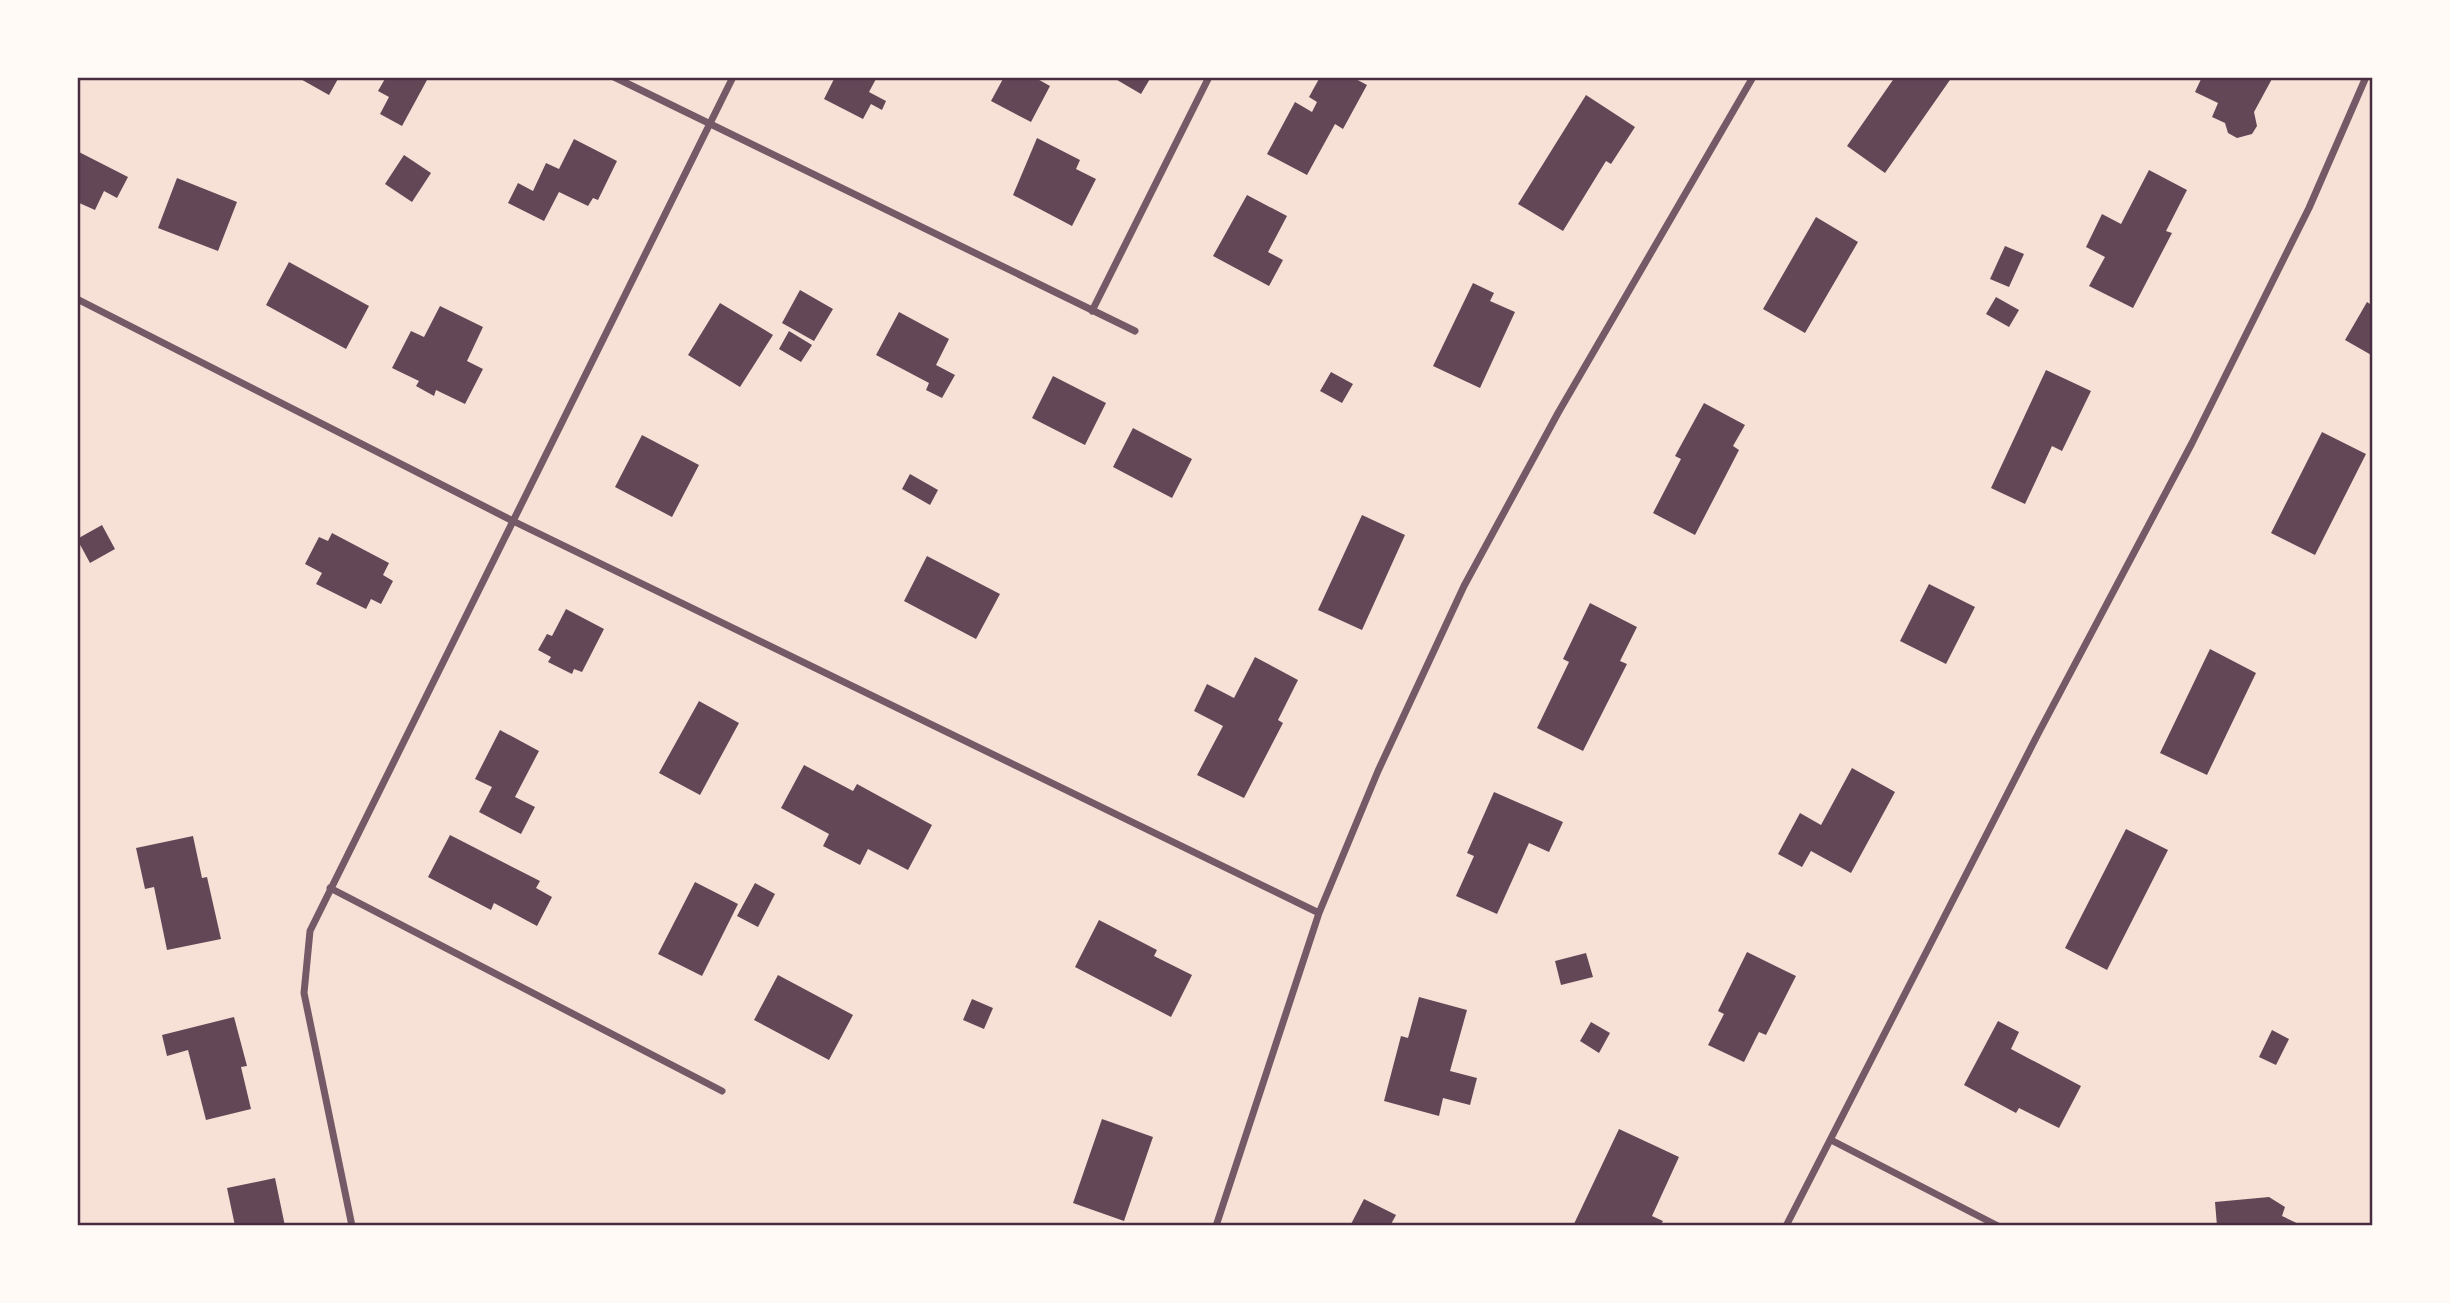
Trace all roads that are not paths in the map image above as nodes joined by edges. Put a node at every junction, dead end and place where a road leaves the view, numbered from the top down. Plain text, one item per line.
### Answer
1 (614, 77) edge
2 (733, 77) edge
3 (1209, 77) edge
4 (1753, 77) edge
5 (2367, 77) edge
6 (709, 124) junction
7 (77, 299) edge
8 (1092, 311) junction
9 (1135, 331) dead end
10 (513, 521) junction
11 (330, 888) junction
12 (1319, 913) junction
13 (722, 1091) dead end
14 (1831, 1140) junction
15 (352, 1226) edge
16 (1216, 1226) edge
17 (1786, 1226) edge
18 (1998, 1226) edge

1 - 6 street
2 - 6 street
3 - 8 street
4 - 12 street
5 - 14 street
6 - 8 street
6 - 10 street
7 - 10 street
8 - 9 street
10 - 11 street
10 - 12 street
11 - 13 street
11 - 15 street
12 - 16 street
14 - 17 street
14 - 18 street

